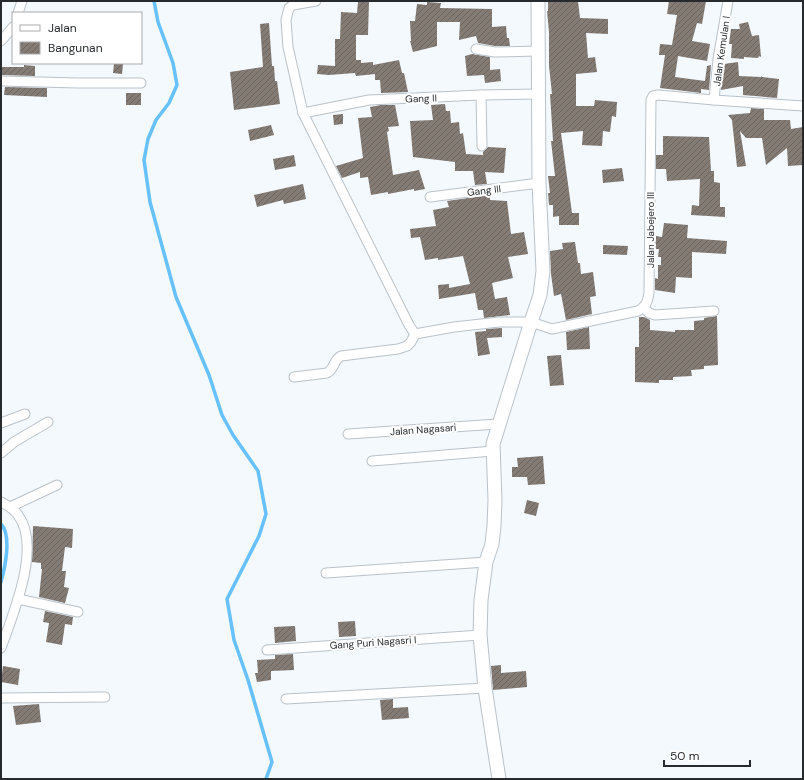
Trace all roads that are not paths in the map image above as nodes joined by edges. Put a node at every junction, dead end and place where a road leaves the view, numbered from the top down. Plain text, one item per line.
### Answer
1 (22, 1) edge
2 (316, 1) edge
3 (538, 1) edge
4 (728, 1) edge
5 (18, 12) edge
6 (12, 28) edge
7 (1, 41) edge
8 (476, 49) dead end
9 (538, 51) junction
10 (1, 81) edge
11 (141, 83) dead end
12 (540, 94) junction
13 (481, 95) junction
14 (714, 100) junction
15 (803, 106) edge
16 (303, 113) junction
17 (482, 146) dead end
18 (539, 183) junction
19 (430, 197) dead end
20 (644, 308) junction
21 (714, 311) dead end
22 (530, 322) junction
23 (415, 334) junction
24 (294, 377) dead end
25 (25, 414) dead end
26 (48, 422) dead end
27 (1, 423) edge
28 (498, 424) junction
29 (348, 434) dead end
30 (493, 451) junction
31 (1, 453) edge
32 (372, 461) dead end
33 (57, 485) dead end
34 (1, 502) edge
35 (10, 507) junction
36 (486, 562) junction
37 (326, 573) dead end
38 (18, 599) junction
39 (78, 612) dead end
40 (480, 634) junction
41 (1, 648) edge
42 (267, 650) dead end
43 (485, 688) junction
44 (105, 697) dead end
45 (1, 698) edge
46 (286, 699) dead end
47 (499, 779) edge

1 - 5 street
2 - 16 street
3 - 9 street
4 - 14 street, Jalan Kemulan I
6 - 7 street
8 - 9 street
9 - 12 street
10 - 11 street
12 - 13 street, Gang II
12 - 18 street
13 - 16 street, Gang II
13 - 17 street
14 - 15 street
14 - 20 street, Jalan Jabejero III
16 - 23 street
18 - 19 street, Gang III
18 - 22 street
20 - 21 street
20 - 22 street
22 - 23 street
22 - 28 street
23 - 24 street
25 - 27 street
26 - 31 street
28 - 29 street, Jalan Nagasari
28 - 30 street
30 - 32 street
30 - 36 street
33 - 35 street
34 - 35 street
35 - 38 street
36 - 37 street
36 - 40 street
38 - 39 street
38 - 41 street
40 - 42 street, Gang Puri Nagasri I
40 - 43 street
43 - 46 street
43 - 47 street
44 - 45 street

